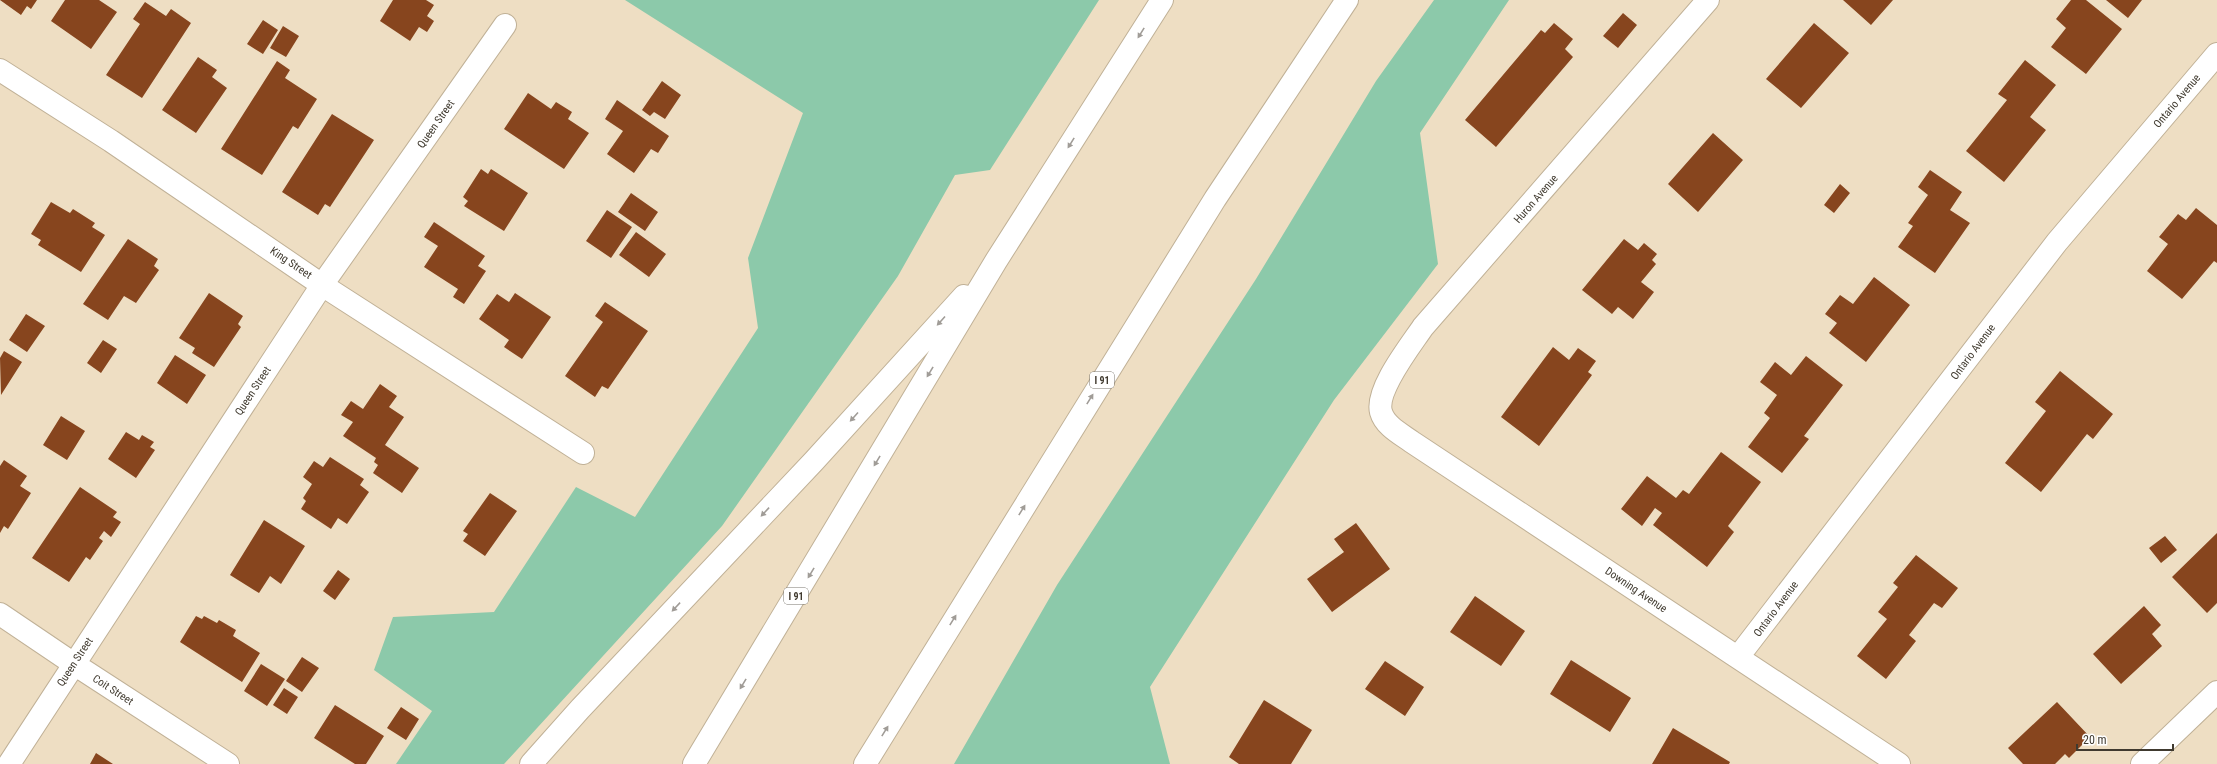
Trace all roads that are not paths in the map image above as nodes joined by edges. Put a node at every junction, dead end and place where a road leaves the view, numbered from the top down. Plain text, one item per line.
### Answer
1 (1162, 0) edge
2 (1347, 0) edge
3 (1708, 0) edge
4 (505, 25) dead end
5 (2217, 54) edge
6 (0, 70) edge
7 (996, 261) junction
8 (322, 285) junction
9 (1381, 409) joint
10 (584, 454) dead end
11 (0, 614) edge
12 (1738, 657) junction
13 (74, 664) junction
14 (2217, 692) edge
15 (9, 764) edge
16 (228, 764) edge
17 (531, 764) edge
18 (694, 764) edge
19 (865, 764) edge
20 (1899, 764) edge
21 (2142, 764) edge

1 -> 7 main road, I 91
19 -> 2 main road, I 91
3 - 9 main road, Huron Avenue
4 - 8 main road, Queen Street
5 - 12 main road, Ontario Avenue
6 - 8 main road, King Street
7 -> 17 main road
7 -> 18 main road, I 91
8 - 10 main road, King Street
8 - 13 main road, Queen Street
9 - 12 main road, Downing Avenue
11 - 13 main road, Coit Street
12 - 20 main road, Downing Avenue
13 - 15 main road, Queen Street
13 - 16 main road, Coit Street
14 - 21 main road

